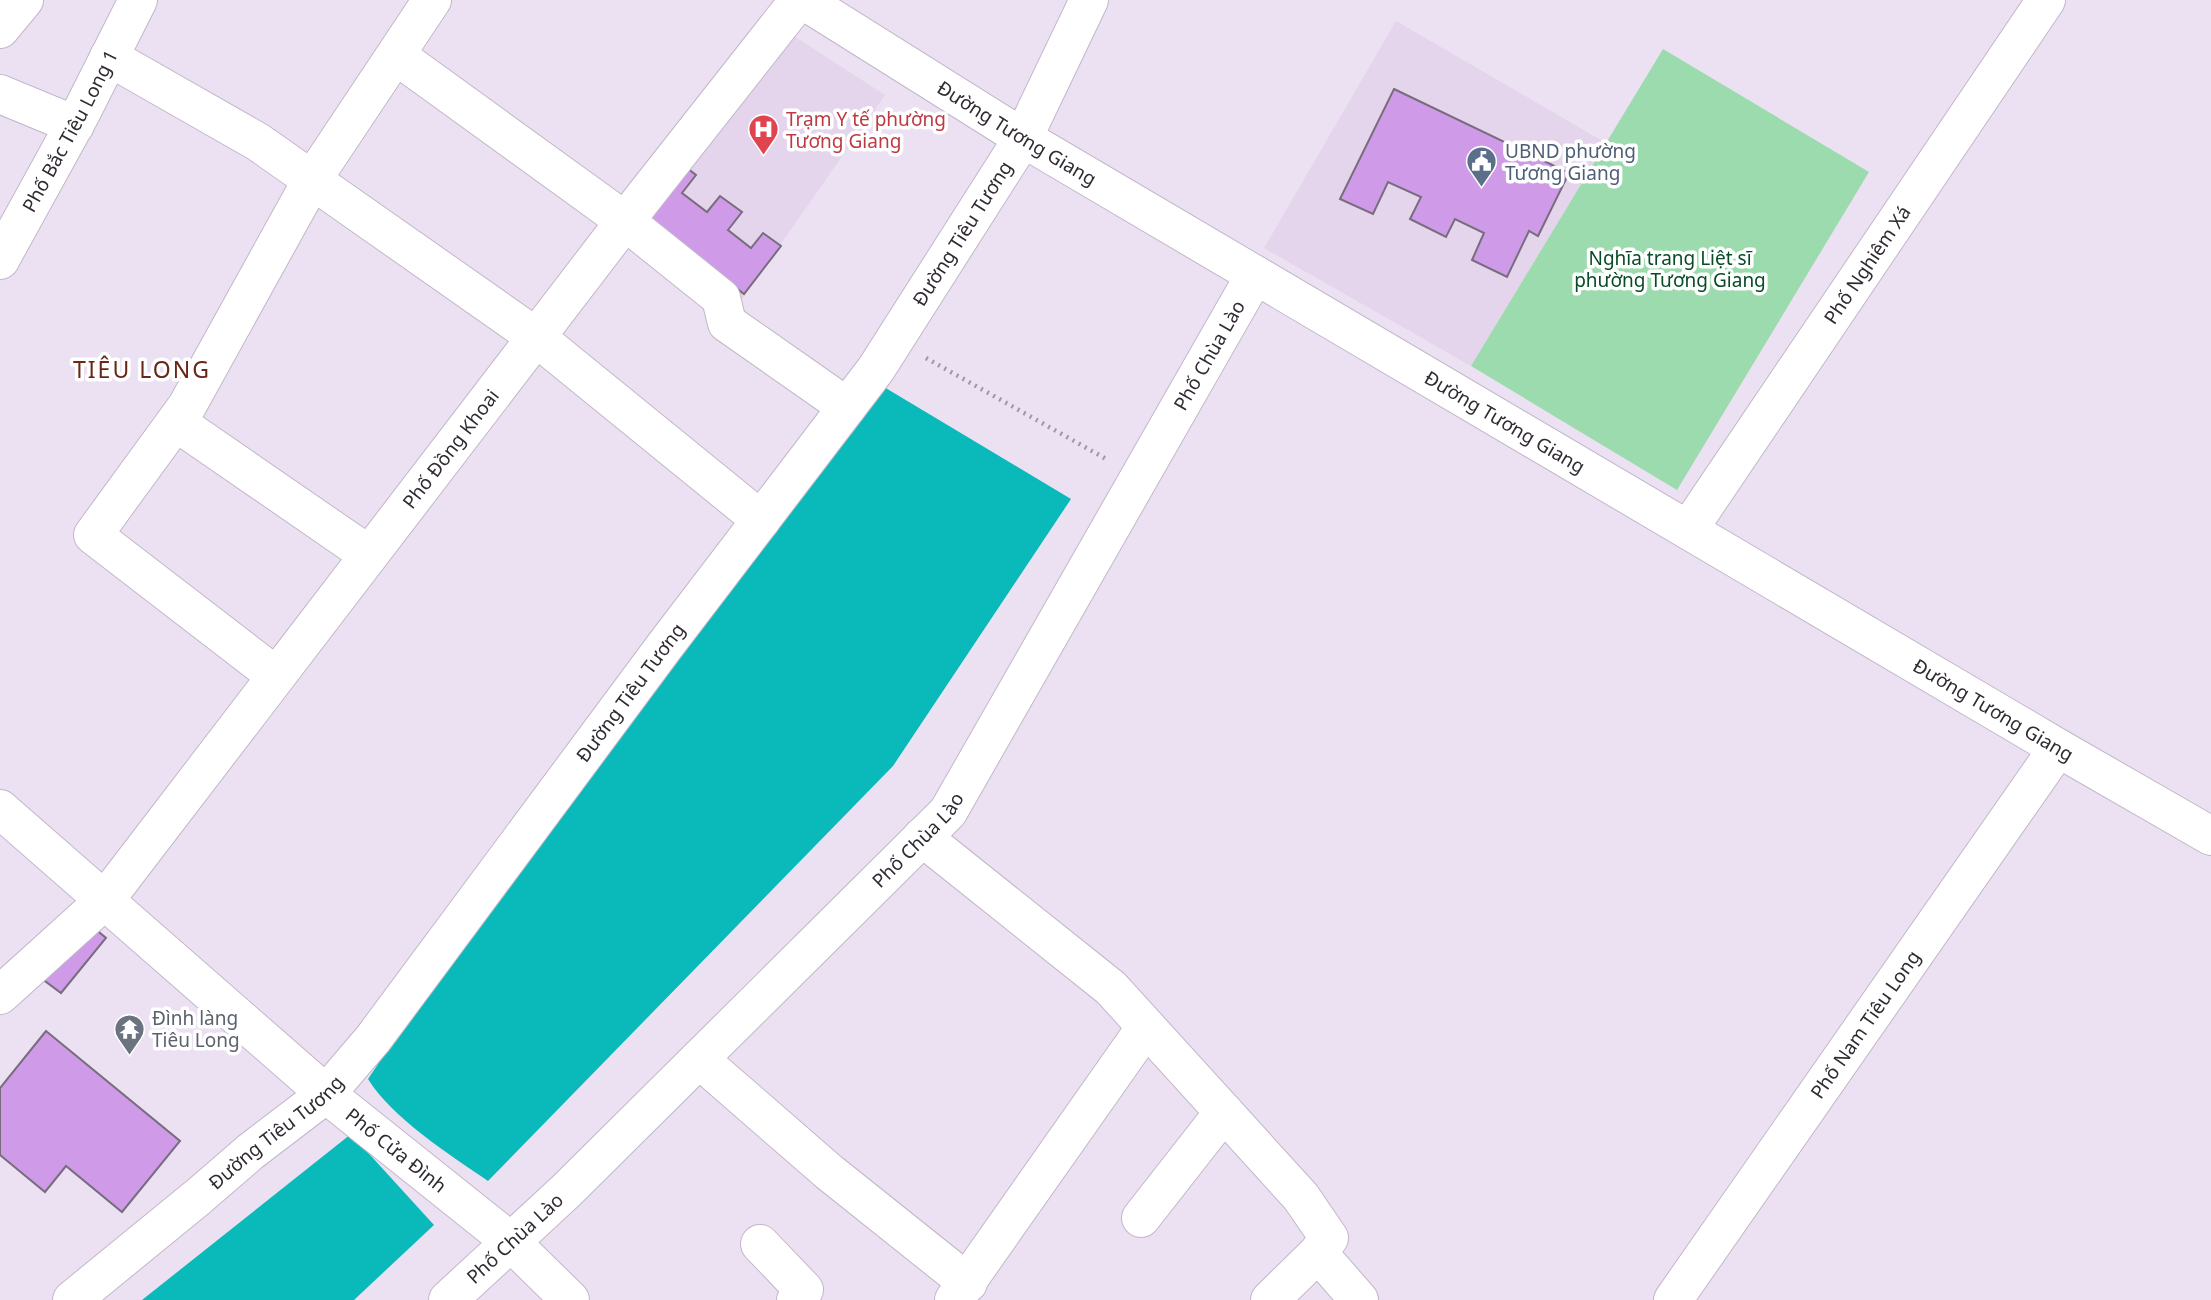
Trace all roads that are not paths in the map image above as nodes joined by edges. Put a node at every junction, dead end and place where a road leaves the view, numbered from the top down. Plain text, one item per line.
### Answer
1 (24, 0) edge
2 (138, 0) edge
3 (432, 0) edge
4 (801, 0) edge
5 (1089, 0) edge
6 (2046, 0) edge
7 (0, 29) edge
8 (397, 56) junction
9 (109, 57) junction
10 (0, 94) edge
11 (75, 125) junction
12 (1023, 138) junction
13 (312, 180) junction
14 (625, 221) junction
15 (0, 260) edge
16 (1255, 275) junction
17 (536, 337) junction
18 (847, 407) junction
19 (176, 422) junction
20 (761, 520) junction
21 (1688, 530) junction
22 (369, 555) junction
23 (276, 676) junction
24 (2058, 748) junction
25 (0, 809) edge
26 (2211, 836) edge
27 (922, 837) junction
28 (105, 900) junction
29 (0, 995) edge
30 (1146, 1027) junction
31 (699, 1059) junction
32 (326, 1094) junction
33 (1224, 1112) junction
34 (1141, 1218) dead end
35 (511, 1242) junction
36 (760, 1244) dead end
37 (1318, 1253) junction
38 (961, 1292) edge
39 (72, 1300) edge
40 (448, 1300) edge
41 (570, 1300) edge
42 (796, 1300) edge
43 (1270, 1300) edge
44 (1359, 1300) edge
45 (1673, 1300) edge

1 - 7 street
2 - 9 street, Phố Bắc Tiêu Long 1
3 - 8 street
4 - 12 street, Đường Tương Giang
4 - 14 street, Phố Đồng Khoai
5 - 12 street, Đường Tiêu Tương
6 - 21 street, Phố Nghiêm Xá
8 - 13 street
8 - 14 street
9 - 11 street, Phố Bắc Tiêu Long 1
9 - 13 street
10 - 11 street
11 - 15 street, Phố Bắc Tiêu Long 1
12 - 16 street, Đường Tương Giang
12 - 18 street, Đường Tiêu Tương
13 - 17 street
13 - 19 street
14 - 17 street, Phố Đồng Khoai
14 - 18 street
16 - 21 street, Đường Tương Giang
16 - 27 street, Phố Chùa Lào
17 - 20 street
17 - 22 street, Phố Đồng Khoai
18 - 20 street, Đường Tiêu Tương
19 - 22 street
19 - 23 street
20 - 32 street, Đường Tiêu Tương
21 - 24 street, Đường Tương Giang
22 - 23 street, Phố Đồng Khoai
23 - 28 street, Phố Đồng Khoai
24 - 26 street, Đường Tương Giang
24 - 45 street, Phố Nam Tiêu Long
25 - 28 street, Phố Cửa Đình
27 - 30 street
27 - 31 street, Phố Chùa Lào
28 - 29 street, Phố Đồng Khoai
28 - 32 street, Phố Cửa Đình
30 - 33 street
30 - 38 street
31 - 35 street, Phố Chùa Lào
31 - 38 street
32 - 35 street, Phố Cửa Đình
32 - 39 street, Đường Tiêu Tương
33 - 34 street
33 - 37 street
35 - 40 street, Phố Chùa Lào
35 - 41 street, Phố Cửa Đình
36 - 42 street
37 - 43 street
37 - 44 street

